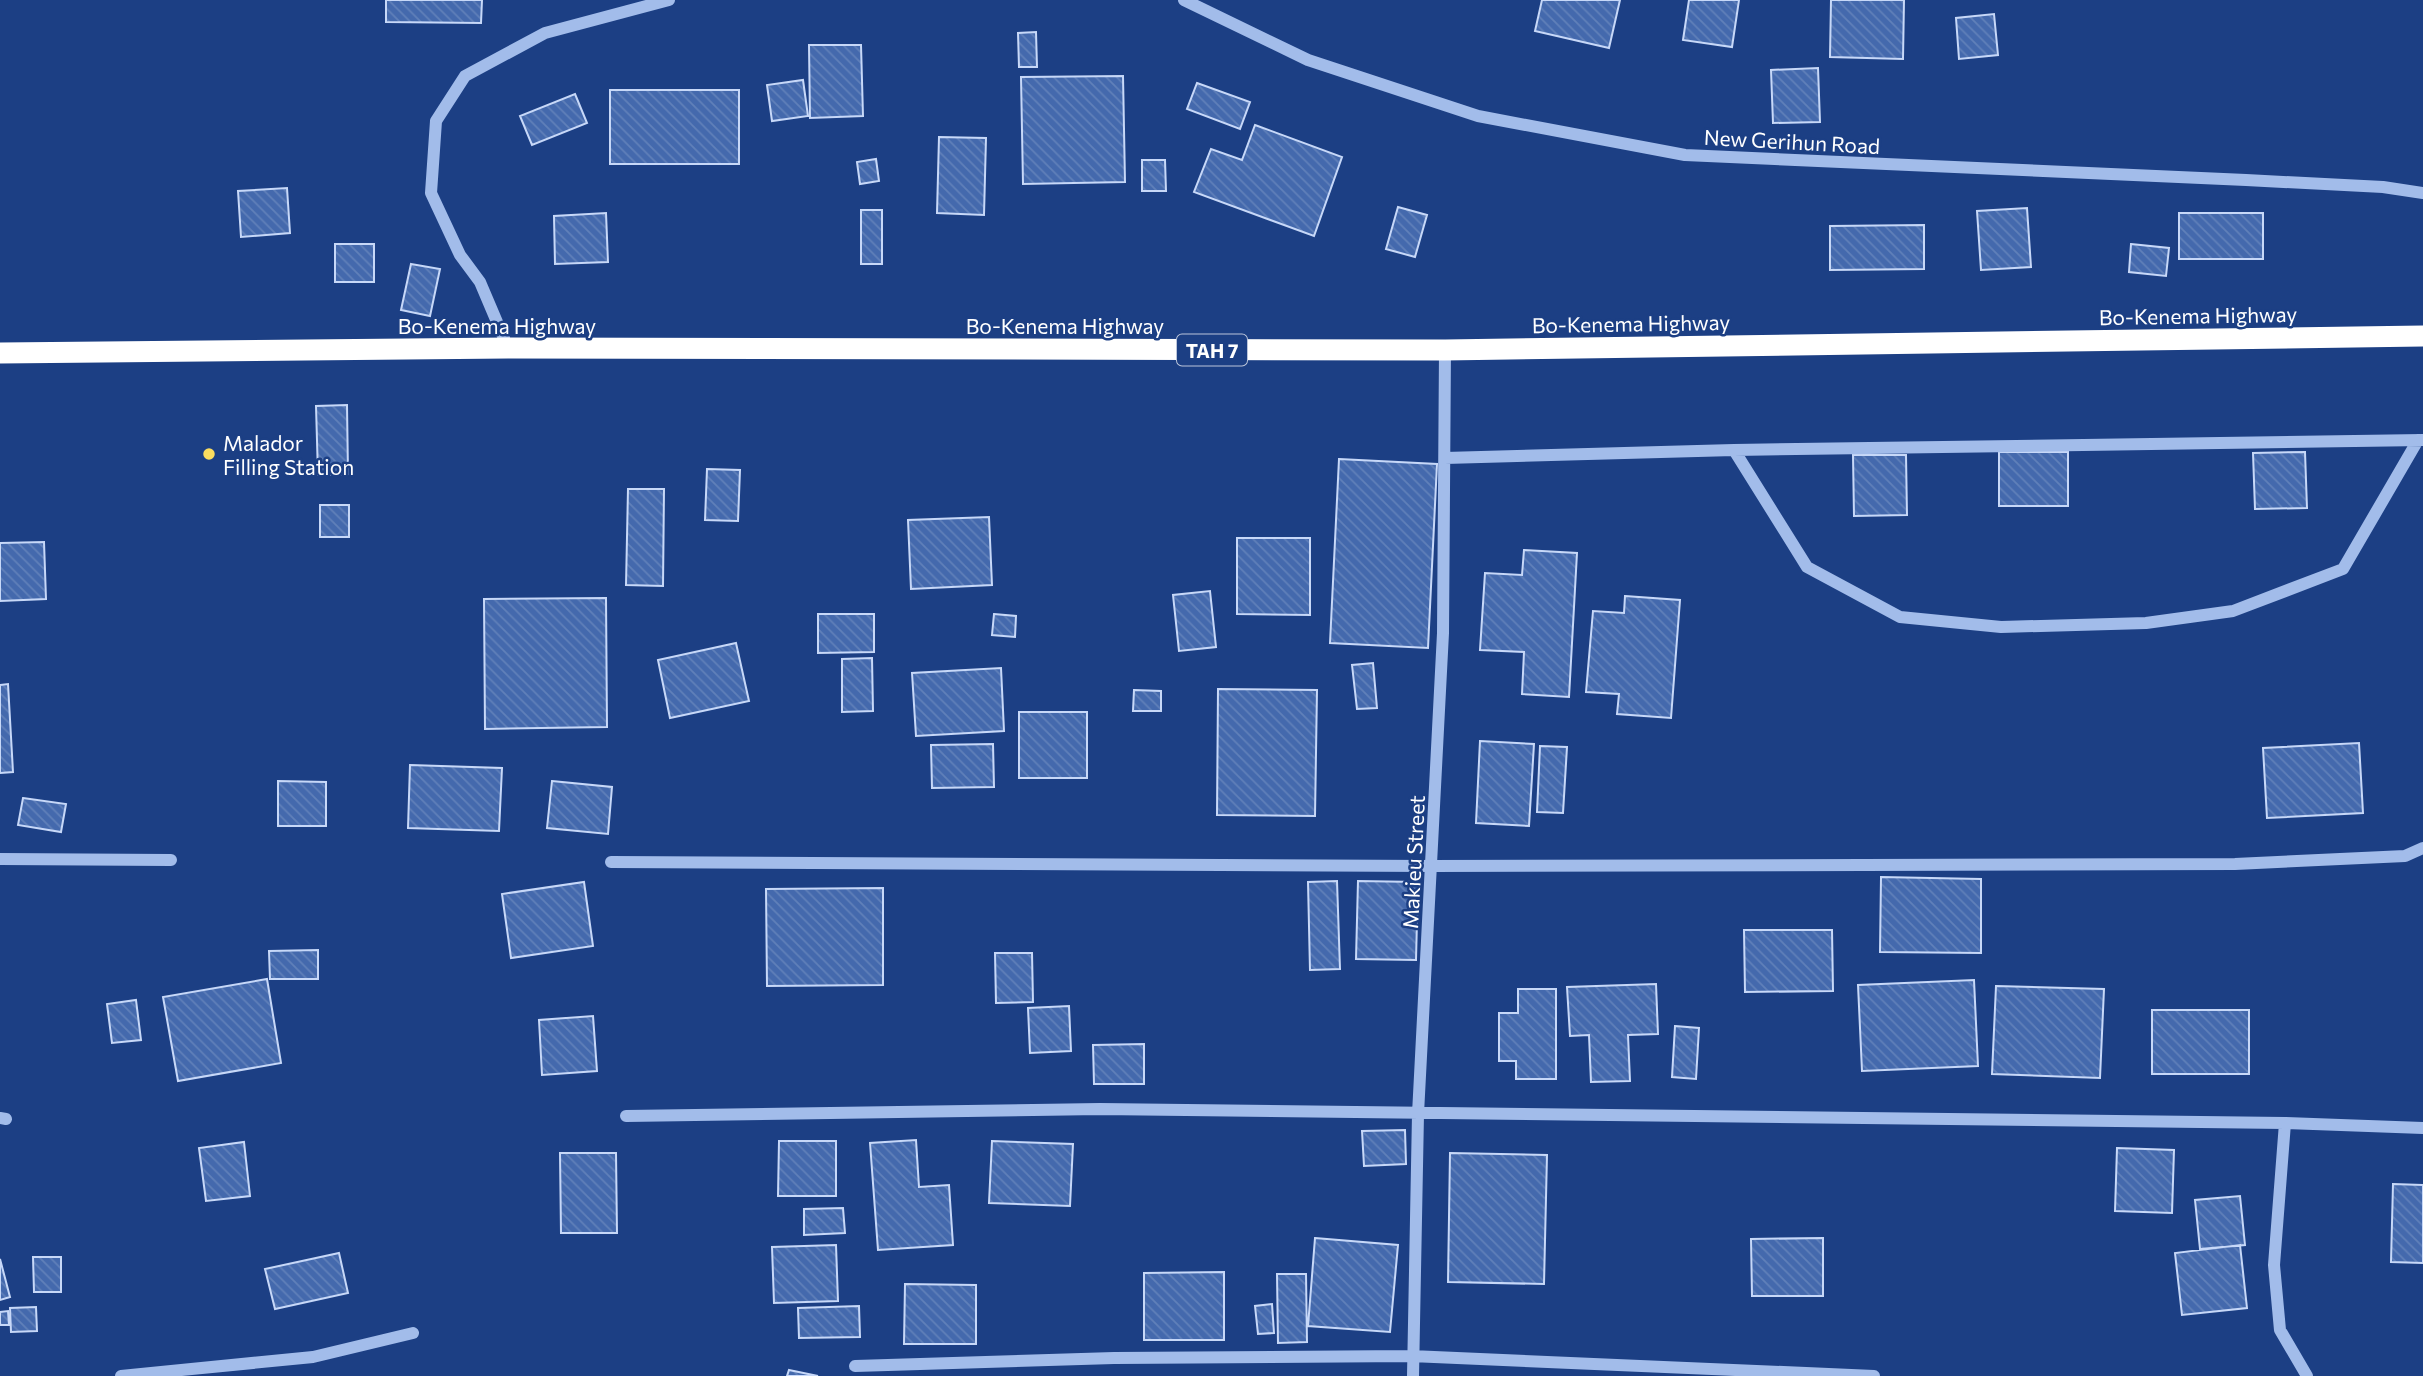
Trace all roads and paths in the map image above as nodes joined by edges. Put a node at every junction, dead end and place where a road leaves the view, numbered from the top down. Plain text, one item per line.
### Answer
1 (669, 0) edge
2 (1184, 0) edge
3 (2423, 193) edge
4 (2423, 336) edge
5 (508, 348) junction
6 (1445, 350) junction
7 (0, 353) edge
8 (2421, 440) edge
9 (1734, 450) junction
10 (1445, 458) junction
11 (2423, 848) edge
12 (0, 859) edge
13 (170, 860) dead end
14 (611, 862) dead end
15 (1432, 866) junction
16 (1418, 1114) junction
17 (626, 1116) dead end
18 (2285, 1123) junction
19 (2423, 1128) edge
20 (413, 1333) dead end
21 (1411, 1356) junction
22 (855, 1366) dead end
23 (121, 1376) edge
24 (1413, 1376) edge
25 (1874, 1376) edge
26 (2307, 1376) edge

1 - 5 street
2 - 3 street, New Gerihun Road
4 - 6 highway, Bo-Kenema Highway / TAH 7
5 - 6 highway, Bo-Kenema Highway / TAH 7
5 - 7 highway, Bo-Kenema Highway / TAH 7
6 - 10 street, Makieu Street
8 - 9 street
8 - 9 street
9 - 10 street
10 - 15 street, Makieu Street
11 - 15 street
12 - 13 street
14 - 15 street
15 - 16 street, Makieu Street
16 - 17 street
16 - 18 street
16 - 21 street, Makieu Street
18 - 19 street
18 - 26 street
20 - 23 street
21 - 22 street
21 - 24 street, Makieu Street
21 - 25 street

